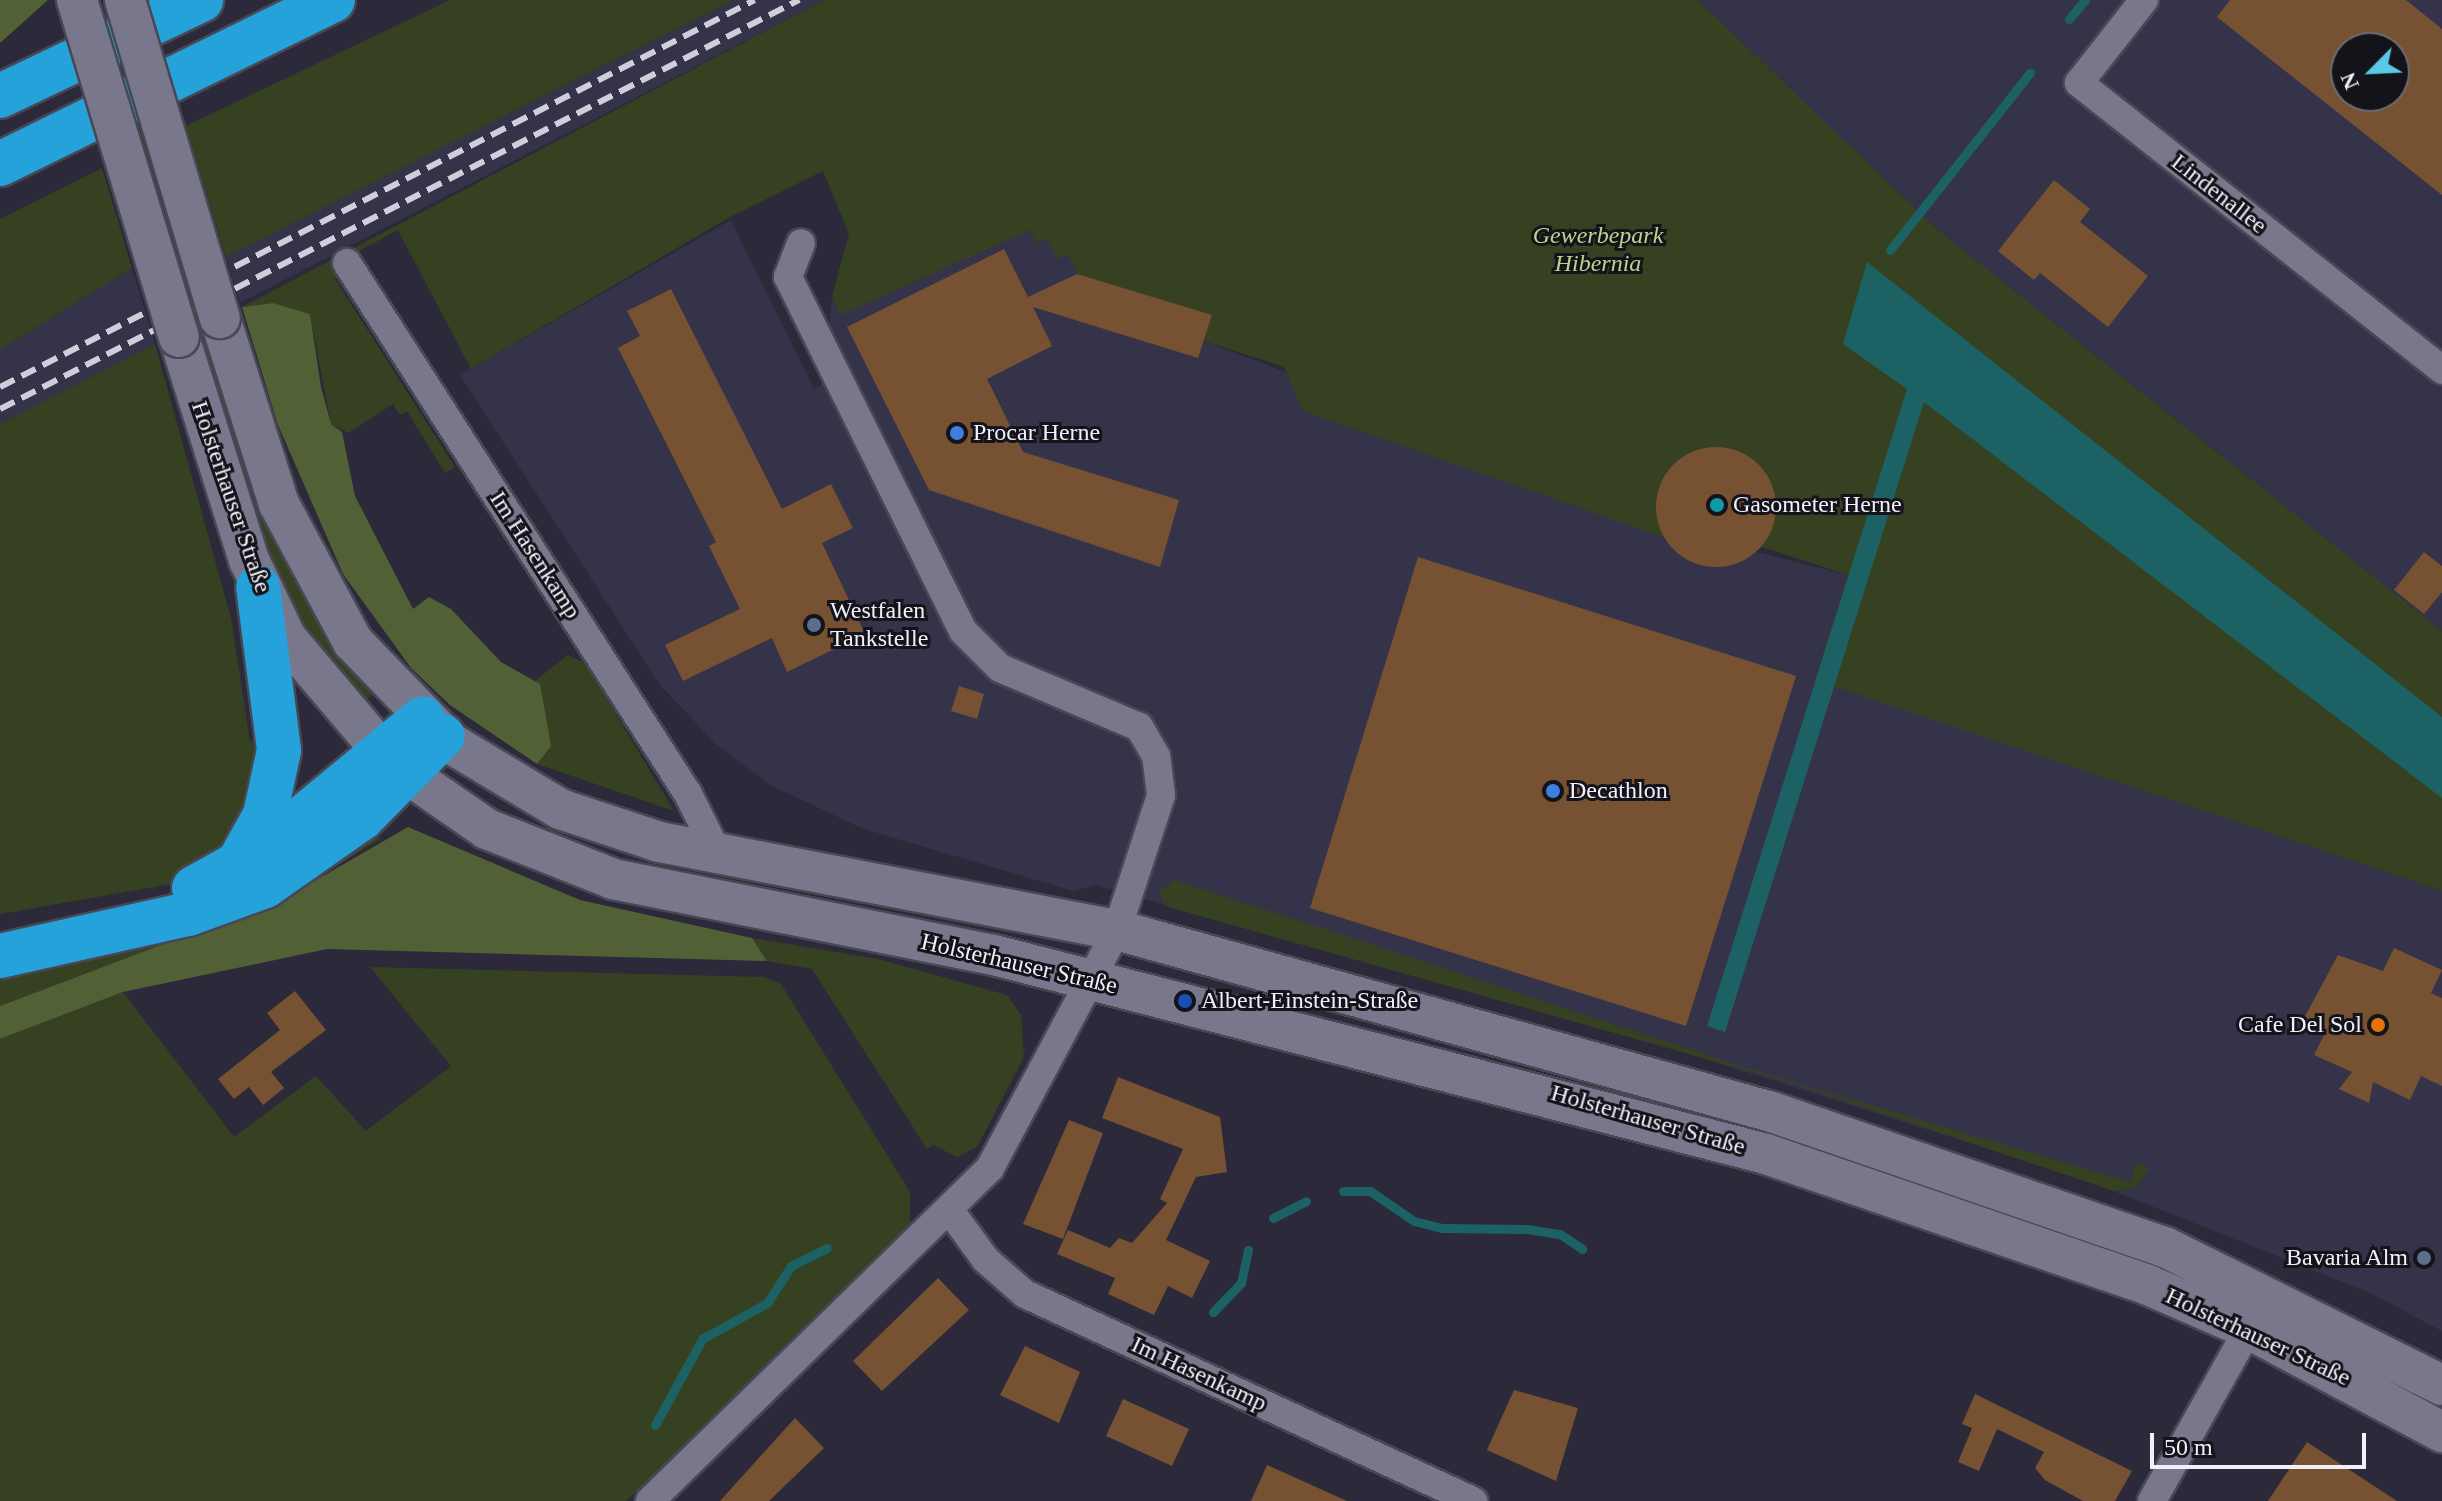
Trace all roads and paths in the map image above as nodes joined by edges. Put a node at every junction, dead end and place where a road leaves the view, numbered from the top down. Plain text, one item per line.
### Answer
1 (77, 0) edge
2 (125, 0) edge
3 (201, 0) edge
4 (333, 0) edge
5 (2144, 0) edge
6 (0, 96) edge
7 (0, 164) edge
8 (801, 243) dead end
9 (347, 263) dead end
10 (2442, 370) edge
11 (258, 587) junction
12 (433, 727) junction
13 (394, 765) junction
14 (716, 850) junction
15 (234, 868) junction
16 (1117, 930) junction
17 (0, 935) edge
18 (0, 956) edge
19 (1092, 980) junction
20 (951, 1212) junction
21 (2268, 1293) junction
22 (2249, 1329) junction
23 (2442, 1385) edge
24 (2442, 1432) edge
25 (665, 1496) edge
26 (1474, 1501) edge
27 (2152, 1501) edge

1 - 11 main road, Holsterhauser Straße, bridge
2 - 12 main road, Holsterhauser Straße, bridge
3 - 6 highway
4 - 7 highway
5 - 10 street, Lindenallee
8 - 16 street
9 - 14 street, Im Hasenkamp
11 - 13 main road, Holsterhauser Straße
11 - 15 highway
12 - 13 highway
12 - 14 main road, Holsterhauser Straße
13 - 15 highway
13 - 18 highway
13 - 19 main road, Holsterhauser Straße
14 - 16 main road, Holsterhauser Straße
15 - 17 highway
16 - 19 street
16 - 21 main road, Holsterhauser Straße
19 - 20 street
19 - 22 main road, Holsterhauser Straße
20 - 25 street
20 - 26 street, Im Hasenkamp
21 - 22 street
21 - 23 main road, Holsterhauser Straße
22 - 24 main road, Holsterhauser Straße
22 - 27 street

